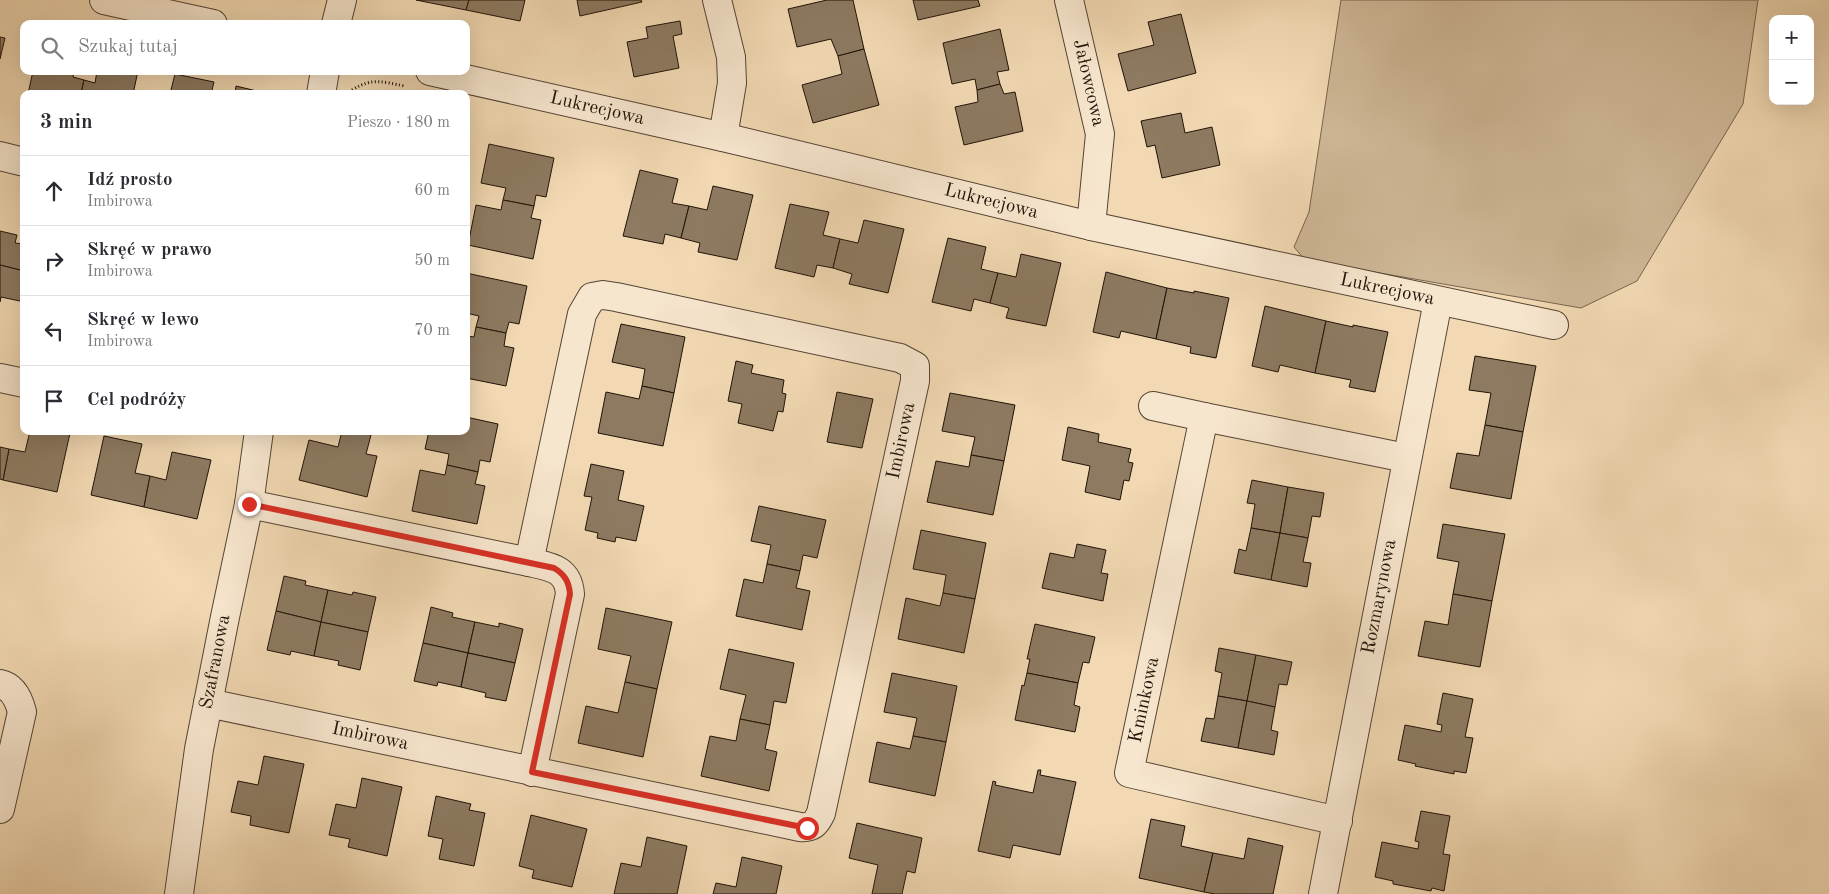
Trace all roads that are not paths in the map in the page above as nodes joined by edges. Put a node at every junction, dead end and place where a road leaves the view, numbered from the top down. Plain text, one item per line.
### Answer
1 (104, 0) edge
2 (342, 0) edge
3 (717, 0) edge
4 (1068, 0) edge
5 (195, 20) edge
6 (337, 20) edge
7 (324, 75) edge
8 (421, 79) edge
9 (322, 90) edge
10 (723, 137) junction
11 (0, 156) edge
12 (20, 161) edge
13 (1091, 226) junction
14 (1438, 301) junction
15 (1554, 325) dead end
16 (0, 378) edge
17 (20, 382) edge
18 (1153, 406) dead end
19 (1204, 417) junction
20 (255, 435) edge
21 (1406, 458) junction
22 (249, 504) junction
23 (529, 562) junction
24 (0, 684) edge
25 (208, 703) junction
26 (532, 772) junction
27 (0, 809) edge
28 (1338, 820) junction
29 (179, 894) edge
30 (1324, 894) edge

1 - 5 street
2 - 6 street
3 - 10 street
4 - 13 street, Jałowcowa
7 - 9 street
8 - 10 street, Lukrecjowa
10 - 13 street, Lukrecjowa
11 - 12 street
13 - 14 street, Lukrecjowa
14 - 15 street, Lukrecjowa
14 - 21 street, Rozmarynowa
16 - 17 street
18 - 19 street
19 - 21 street
19 - 28 street, Kminkowa
20 - 22 street, Szafranowa
21 - 28 street, Rozmarynowa
22 - 23 street
22 - 25 street, Szafranowa
23 - 26 street
23 - 26 street, Imbirowa
24 - 27 street
25 - 26 street, Imbirowa
25 - 29 street, Szafranowa
28 - 30 street, Rozmarynowa

